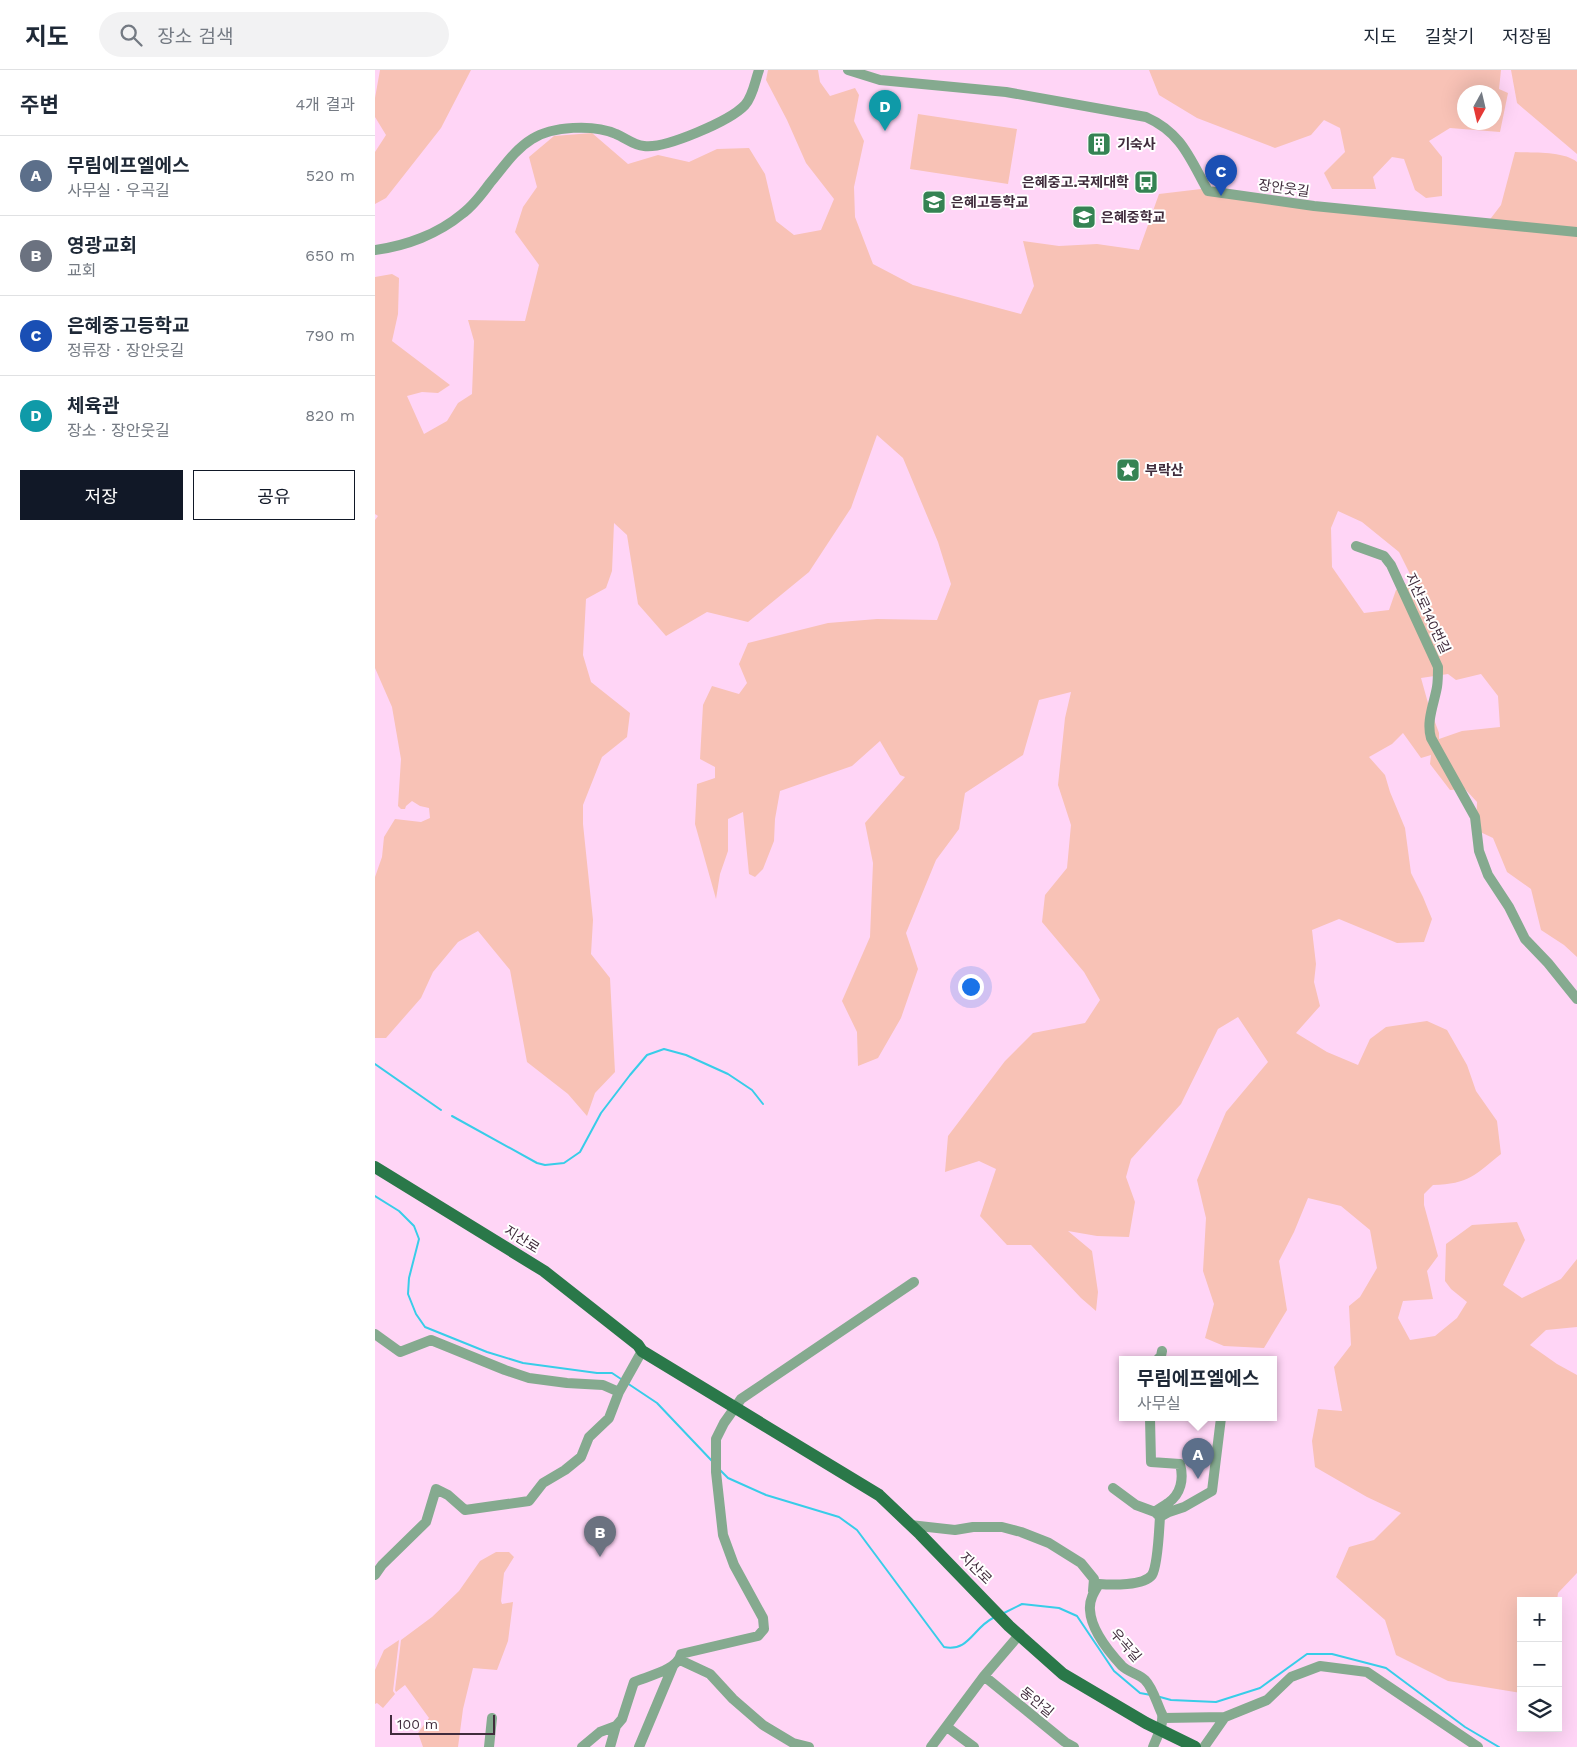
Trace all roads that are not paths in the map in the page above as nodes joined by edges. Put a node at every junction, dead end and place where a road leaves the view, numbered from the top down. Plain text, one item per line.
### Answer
1 (759, 70) edge
2 (848, 70) edge
3 (1577, 232) edge
4 (375, 250) edge
5 (1356, 546) dead end
6 (1577, 999) edge
7 (375, 1167) edge
8 (914, 1282) dead end
9 (375, 1334) edge
10 (642, 1351) junction
11 (623, 1385) junction
12 (736, 1408) junction
13 (1150, 1421) edge
14 (1221, 1421) edge
15 (1113, 1488) dead end
16 (1157, 1514) junction
17 (910, 1525) junction
18 (375, 1575) edge
19 (1091, 1597) junction
20 (1020, 1634) junction
21 (676, 1663) junction
22 (984, 1676) junction
23 (1225, 1717) junction
24 (491, 1718) dead end
25 (1161, 1721) junction
26 (616, 1726) junction
27 (947, 1727) junction
28 (1067, 1745) edge
29 (489, 1747) edge
30 (582, 1747) edge
31 (610, 1747) edge
32 (639, 1747) edge
33 (809, 1747) edge
34 (931, 1747) edge
35 (974, 1747) edge
36 (1153, 1747) edge
37 (1195, 1747) edge
38 (1204, 1747) edge
39 (1478, 1747) edge

1 - 4 street
2 - 3 street, 장안웃길
5 - 6 street, 지산로140번길
7 - 10 main road, 지산로
8 - 12 street
9 - 11 street
10 - 11 street
10 - 12 main road, 지산로
11 - 18 street
12 - 17 main road, 지산로
12 - 21 street
13 - 16 street
14 - 16 street
15 - 16 street
16 - 19 street
17 - 19 street, 우곡길
17 - 20 main road, 지산로
19 - 25 street, 우곡길
20 - 22 street
20 - 25 main road, 지산로
21 - 26 street
21 - 32 street
21 - 33 street
22 - 27 street
22 - 28 street, 동안길
23 - 25 street
23 - 38 street
23 - 39 street
24 - 29 street
25 - 36 street
25 - 37 main road, 지산로
26 - 30 street
26 - 31 street
27 - 34 street
27 - 35 street

